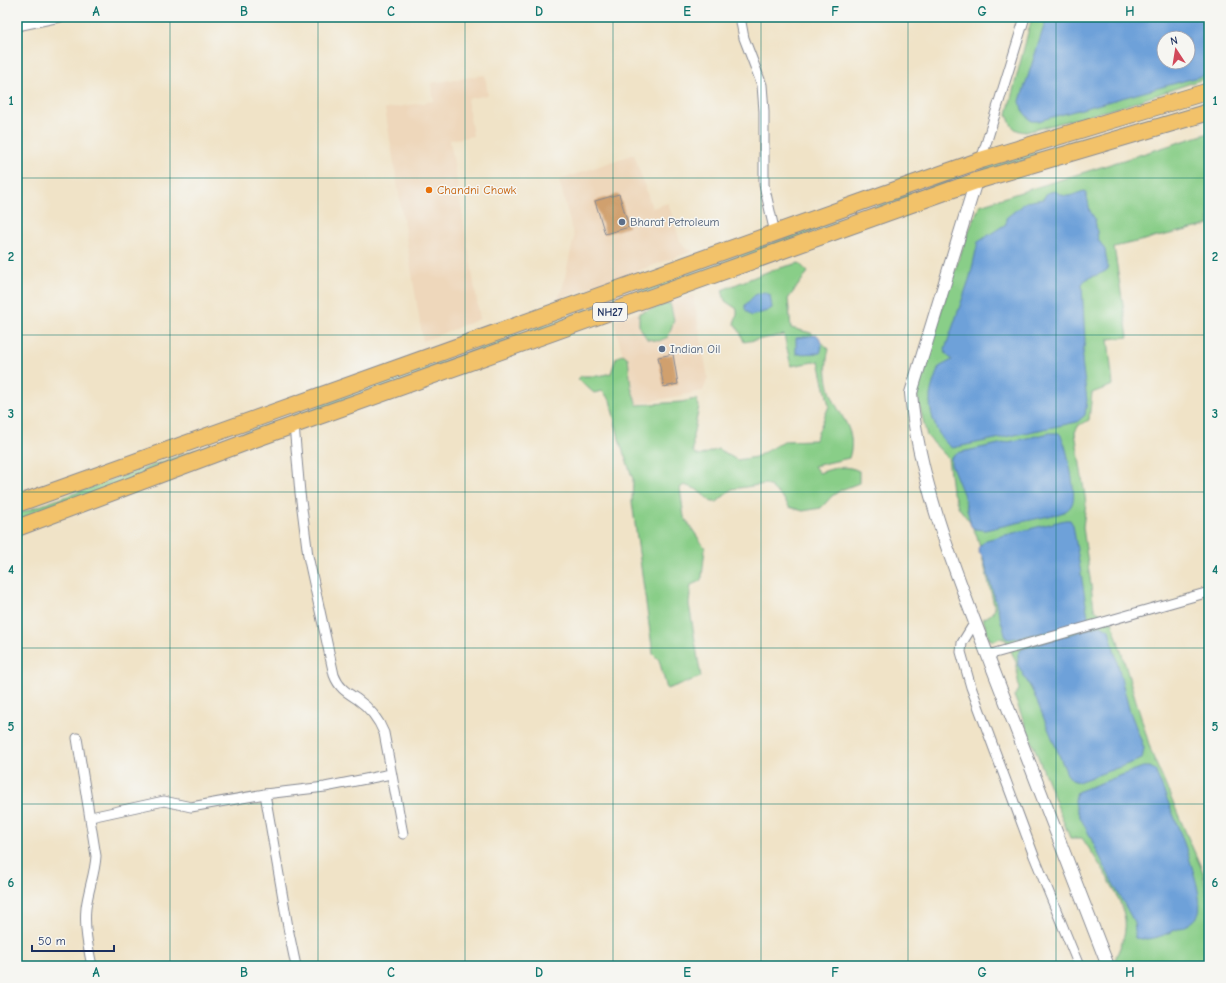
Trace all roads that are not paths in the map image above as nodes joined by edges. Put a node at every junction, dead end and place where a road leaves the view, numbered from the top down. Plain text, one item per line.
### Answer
1 (60, 17) edge
2 (740, 17) edge
3 (1025, 17) edge
4 (17, 26) edge
5 (1209, 91) edge
6 (1209, 112) edge
7 (981, 160) junction
8 (976, 182) junction
9 (774, 232) junction
10 (294, 425) junction
11 (17, 504) edge
12 (17, 528) edge
13 (1209, 592) edge
14 (975, 622) junction
15 (988, 655) junction
16 (77, 738) dead end
17 (391, 774) junction
18 (265, 794) junction
19 (91, 817) junction
20 (403, 834) dead end
21 (92, 966) edge
22 (296, 966) edge
23 (1079, 966) edge
24 (1108, 966) edge

1 - 4 street
2 - 9 street
3 - 7 street
5 - 7 highway, NH27
6 - 8 highway, NH27
7 - 9 highway, NH27
8 - 10 highway, NH27
8 - 14 street
9 - 11 highway, NH27
10 - 12 highway, NH27
10 - 17 street
13 - 15 street
14 - 15 street
14 - 23 street
15 - 24 street
16 - 19 street
17 - 18 street
17 - 20 street
18 - 19 street
18 - 22 street
19 - 21 street

